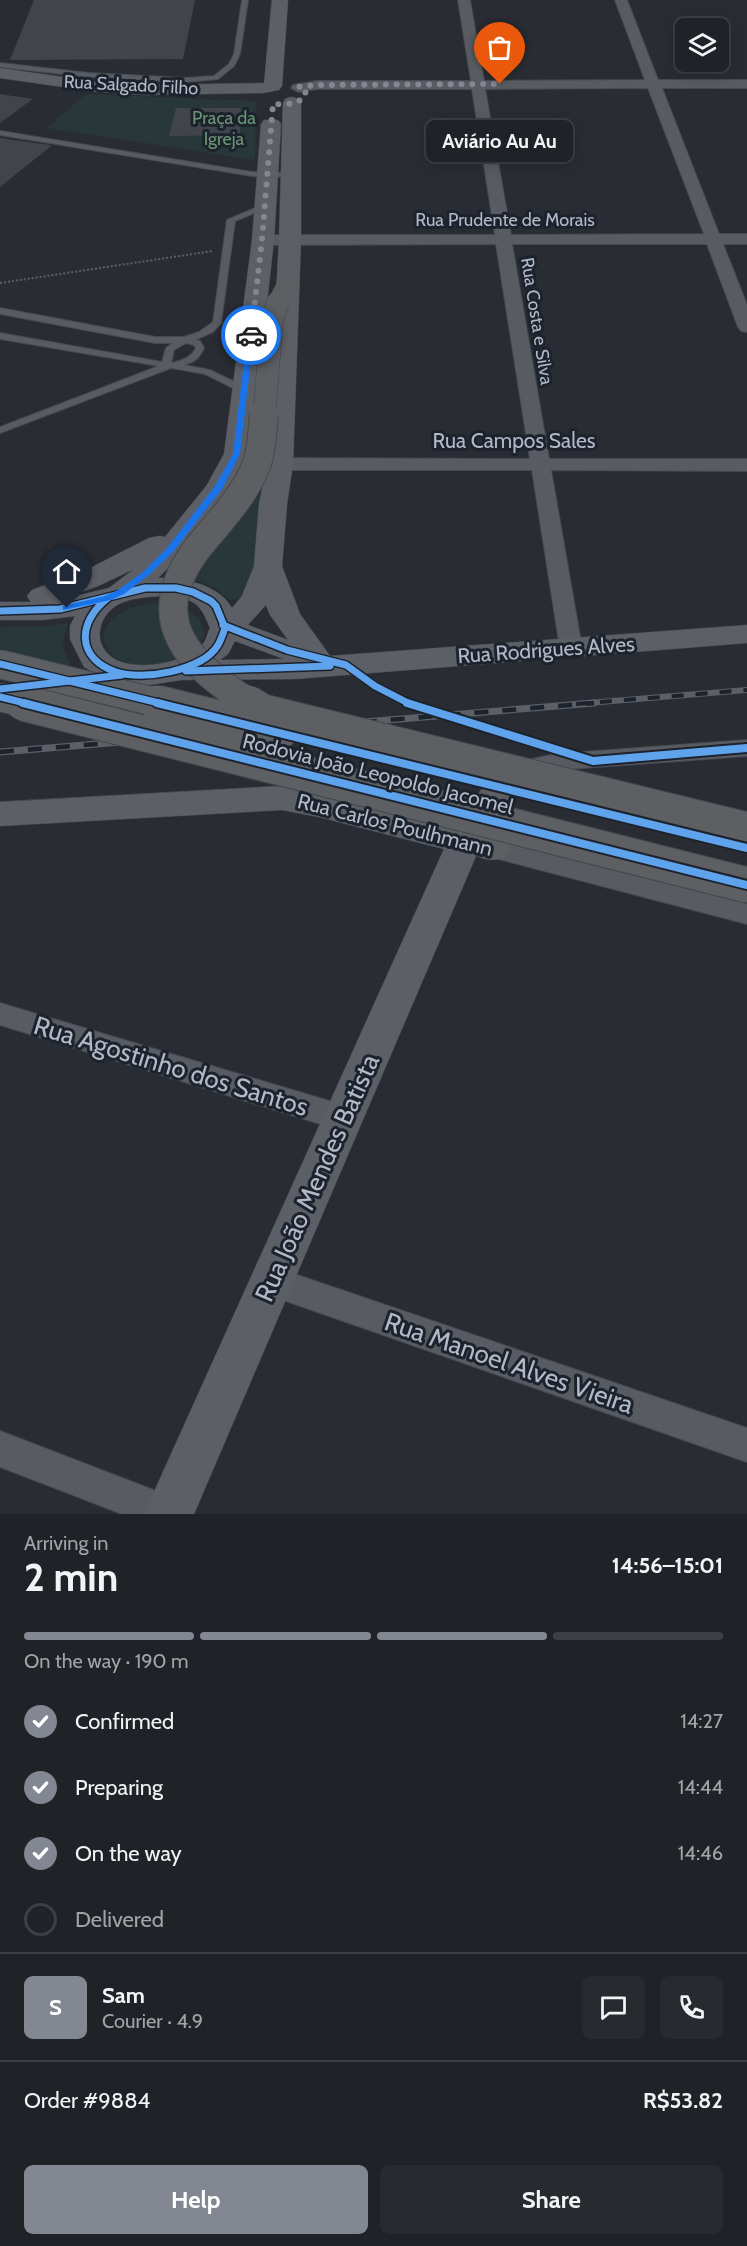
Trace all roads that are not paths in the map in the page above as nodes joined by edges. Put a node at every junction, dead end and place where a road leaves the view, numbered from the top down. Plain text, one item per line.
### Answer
1 (245, 0) edge
2 (280, 0) edge
3 (464, 0) edge
4 (621, 0) edge
5 (3, 75) edge
6 (478, 84) junction
7 (655, 84) junction
8 (747, 84) edge
9 (280, 91) junction
10 (0, 134) edge
11 (267, 176) junction
12 (291, 176) junction
13 (265, 207) junction
14 (290, 239) junction
15 (504, 239) junction
16 (712, 239) junction
17 (747, 239) edge
18 (262, 240) junction
19 (282, 293) junction
20 (0, 311) edge
21 (747, 327) edge
22 (0, 336) edge
23 (182, 340) junction
24 (166, 367) junction
25 (244, 390) junction
26 (0, 430) edge
27 (280, 464) junction
28 (540, 465) junction
29 (747, 465) edge
30 (193, 520) junction
31 (268, 566) junction
32 (114, 595) junction
33 (0, 606) edge
34 (0, 611) edge
35 (223, 626) junction
36 (747, 634) edge
37 (572, 648) junction
38 (335, 663) junction
39 (0, 664) edge
40 (180, 671) junction
41 (127, 674) junction
42 (0, 689) edge
43 (0, 697) edge
44 (747, 748) edge
45 (747, 812) edge
46 (0, 814) edge
47 (747, 830) edge
48 (479, 845) junction
49 (747, 848) edge
50 (747, 885) edge
51 (747, 914) edge
52 (0, 1014) edge
53 (343, 1118) junction
54 (271, 1281) junction
55 (747, 1445) edge
56 (0, 1449) edge
57 (169, 1514) edge

1 - 5 lane
2 - 9 main road
3 - 6 street, Rua Costa e Silva
4 - 7 street
5 - 9 main road, Rua Salgado Filho
6 - 7 street
6 - 9 street
6 - 15 street, Rua Costa e Silva
7 - 8 street
7 - 16 street
9 - 11 main road
9 - 12 main road
10 - 11 lane
11 - 12 lane
11 - 13 main road
12 - 14 main road
13 - 18 main road
13 - 23 lane
14 - 15 street, Rua Prudente de Morais
14 - 18 street, Rua Prudente de Morais
14 - 19 main road
15 - 16 street, Rua Prudente de Morais
15 - 28 street, Rua Costa e Silva
16 - 17 street, Rua Prudente de Morais
16 - 21 street
18 - 25 main road
19 - 27 main road
19 - 47 highway, bridge
20 - 23 lane
22 - 24 lane
23 - 24 lane
23 - 24 lane
24 - 25 lane
24 - 26 lane
25 - 30 main road
27 - 28 street, Rua Campos Sales
27 - 31 main road
28 - 29 street, Rua Campos Sales
28 - 37 street, Rua Costa e Silva
30 - 32 main road
30 - 33 main road
31 - 35 main road
31 - 38 main road
32 - 34 main road
32 - 35 main road
32 - 41 main road
35 - 38 main road
35 - 40 main road
36 - 37 main road, Rua Rodrigues Alves
37 - 38 main road, Rua Rodrigues Alves
38 - 40 main road, Rua Rodrigues Alves
39 - 49 highway, Rodovia João Leopoldo Jacomel, bridge
40 - 41 main road
41 - 42 main road
43 - 50 highway, Rodovia João Leopoldo Jacomel, bridge
44 - 48 street
45 - 48 highway
46 - 48 main road, Rua Carlos Poulhmann
48 - 51 street, Rua Carlos Poulhmann
48 - 53 main road, Rua João Mendes Batista
52 - 53 street, Rua Agostinho dos Santos
53 - 54 main road, Rua João Mendes Batista
54 - 55 street, Rua Manoel Alves Vieira
54 - 57 main road, Rua João Mendes Batista
56 - 57 street

